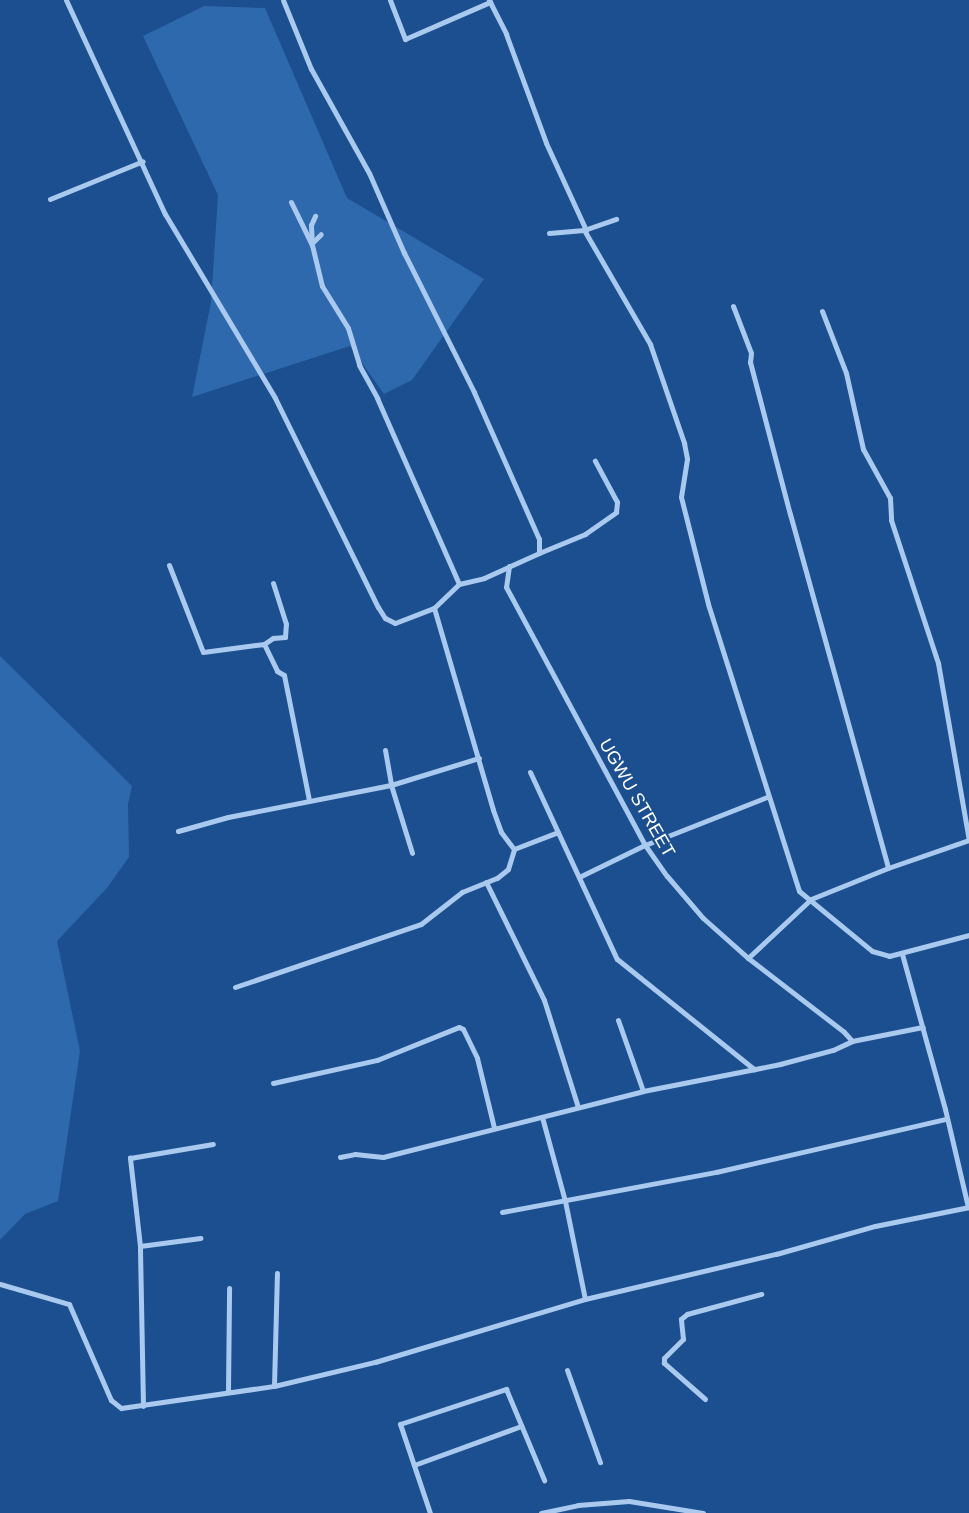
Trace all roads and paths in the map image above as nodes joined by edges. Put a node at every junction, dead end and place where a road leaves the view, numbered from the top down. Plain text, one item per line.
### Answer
1 (66, 0) edge
2 (283, 0) edge
3 (390, 0) edge
4 (489, 1) edge
5 (143, 161) junction
6 (50, 198) dead end
7 (291, 202) dead end
8 (315, 216) dead end
9 (616, 219) dead end
10 (585, 230) junction
11 (549, 233) dead end
12 (321, 234) dead end
13 (313, 244) junction
14 (733, 306) dead end
15 (822, 311) dead end
16 (595, 461) dead end
17 (539, 553) junction
18 (169, 565) dead end
19 (509, 566) junction
20 (273, 583) dead end
21 (459, 584) junction
22 (434, 608) junction
23 (264, 644) junction
24 (385, 750) dead end
25 (479, 758) junction
26 (530, 772) dead end
27 (391, 785) junction
28 (767, 797) junction
29 (309, 800) junction
30 (178, 831) dead end
31 (558, 832) junction
32 (969, 840) edge
33 (645, 845) junction
34 (514, 849) junction
35 (412, 853) dead end
36 (888, 868) junction
37 (579, 877) junction
38 (486, 882) junction
39 (811, 899) junction
40 (969, 935) edge
41 (902, 954) junction
42 (748, 958) junction
43 (235, 987) dead end
44 (618, 1020) dead end
45 (923, 1027) junction
46 (852, 1041) junction
47 (754, 1068) junction
48 (273, 1083) dead end
49 (643, 1090) junction
50 (578, 1107) junction
51 (542, 1117) junction
52 (946, 1119) junction
53 (494, 1128) junction
54 (213, 1144) dead end
55 (340, 1157) dead end
56 (564, 1201) junction
57 (968, 1207) edge
58 (502, 1212) dead end
59 (200, 1238) dead end
60 (140, 1246) junction
61 (277, 1273) dead end
62 (0, 1284) edge
63 (229, 1288) dead end
64 (761, 1294) dead end
65 (585, 1299) junction
66 (567, 1370) dead end
67 (274, 1386) junction
68 (228, 1392) junction
69 (705, 1399) dead end
70 (143, 1406) junction
71 (521, 1426) junction
72 (600, 1462) dead end
73 (414, 1465) junction
74 (544, 1480) dead end
75 (430, 1513) edge
76 (541, 1513) edge
77 (703, 1513) edge

1 - 5 street
2 - 17 street
3 - 4 street
4 - 10 street
5 - 6 street
5 - 22 street
7 - 13 street
8 - 13 street
9 - 10 street
10 - 11 street
10 - 28 street
12 - 13 street
13 - 21 street
14 - 36 street
15 - 32 street
16 - 17 street
17 - 19 street
18 - 23 street
19 - 21 street
19 - 33 street, UGWU STREET
20 - 23 street
21 - 22 street
22 - 25 street
23 - 29 street
24 - 27 street
25 - 27 street
25 - 34 street
26 - 31 street
27 - 29 street
27 - 35 street
28 - 33 street
28 - 39 street
29 - 30 street
31 - 34 street
31 - 37 street
32 - 36 street
33 - 37 street
33 - 42 street, UGWU STREET
34 - 38 street
36 - 39 street
37 - 47 street
38 - 43 street
38 - 50 street
39 - 41 street
39 - 42 street
40 - 41 street
41 - 45 street
42 - 46 street, UGWU STREET
44 - 49 street
45 - 46 street
45 - 52 street
46 - 47 street
47 - 49 street
48 - 53 street
49 - 50 street
50 - 51 street
51 - 53 street
51 - 56 street
52 - 56 street
52 - 57 street
53 - 55 street
54 - 60 street
56 - 58 street
56 - 65 street
57 - 65 street
59 - 60 street
60 - 70 street
61 - 67 street
62 - 70 street
63 - 68 street
64 - 69 street
65 - 67 street
66 - 72 street
67 - 68 street
68 - 70 street
71 - 73 street
71 - 73 street
71 - 74 street
73 - 75 street
76 - 77 street

